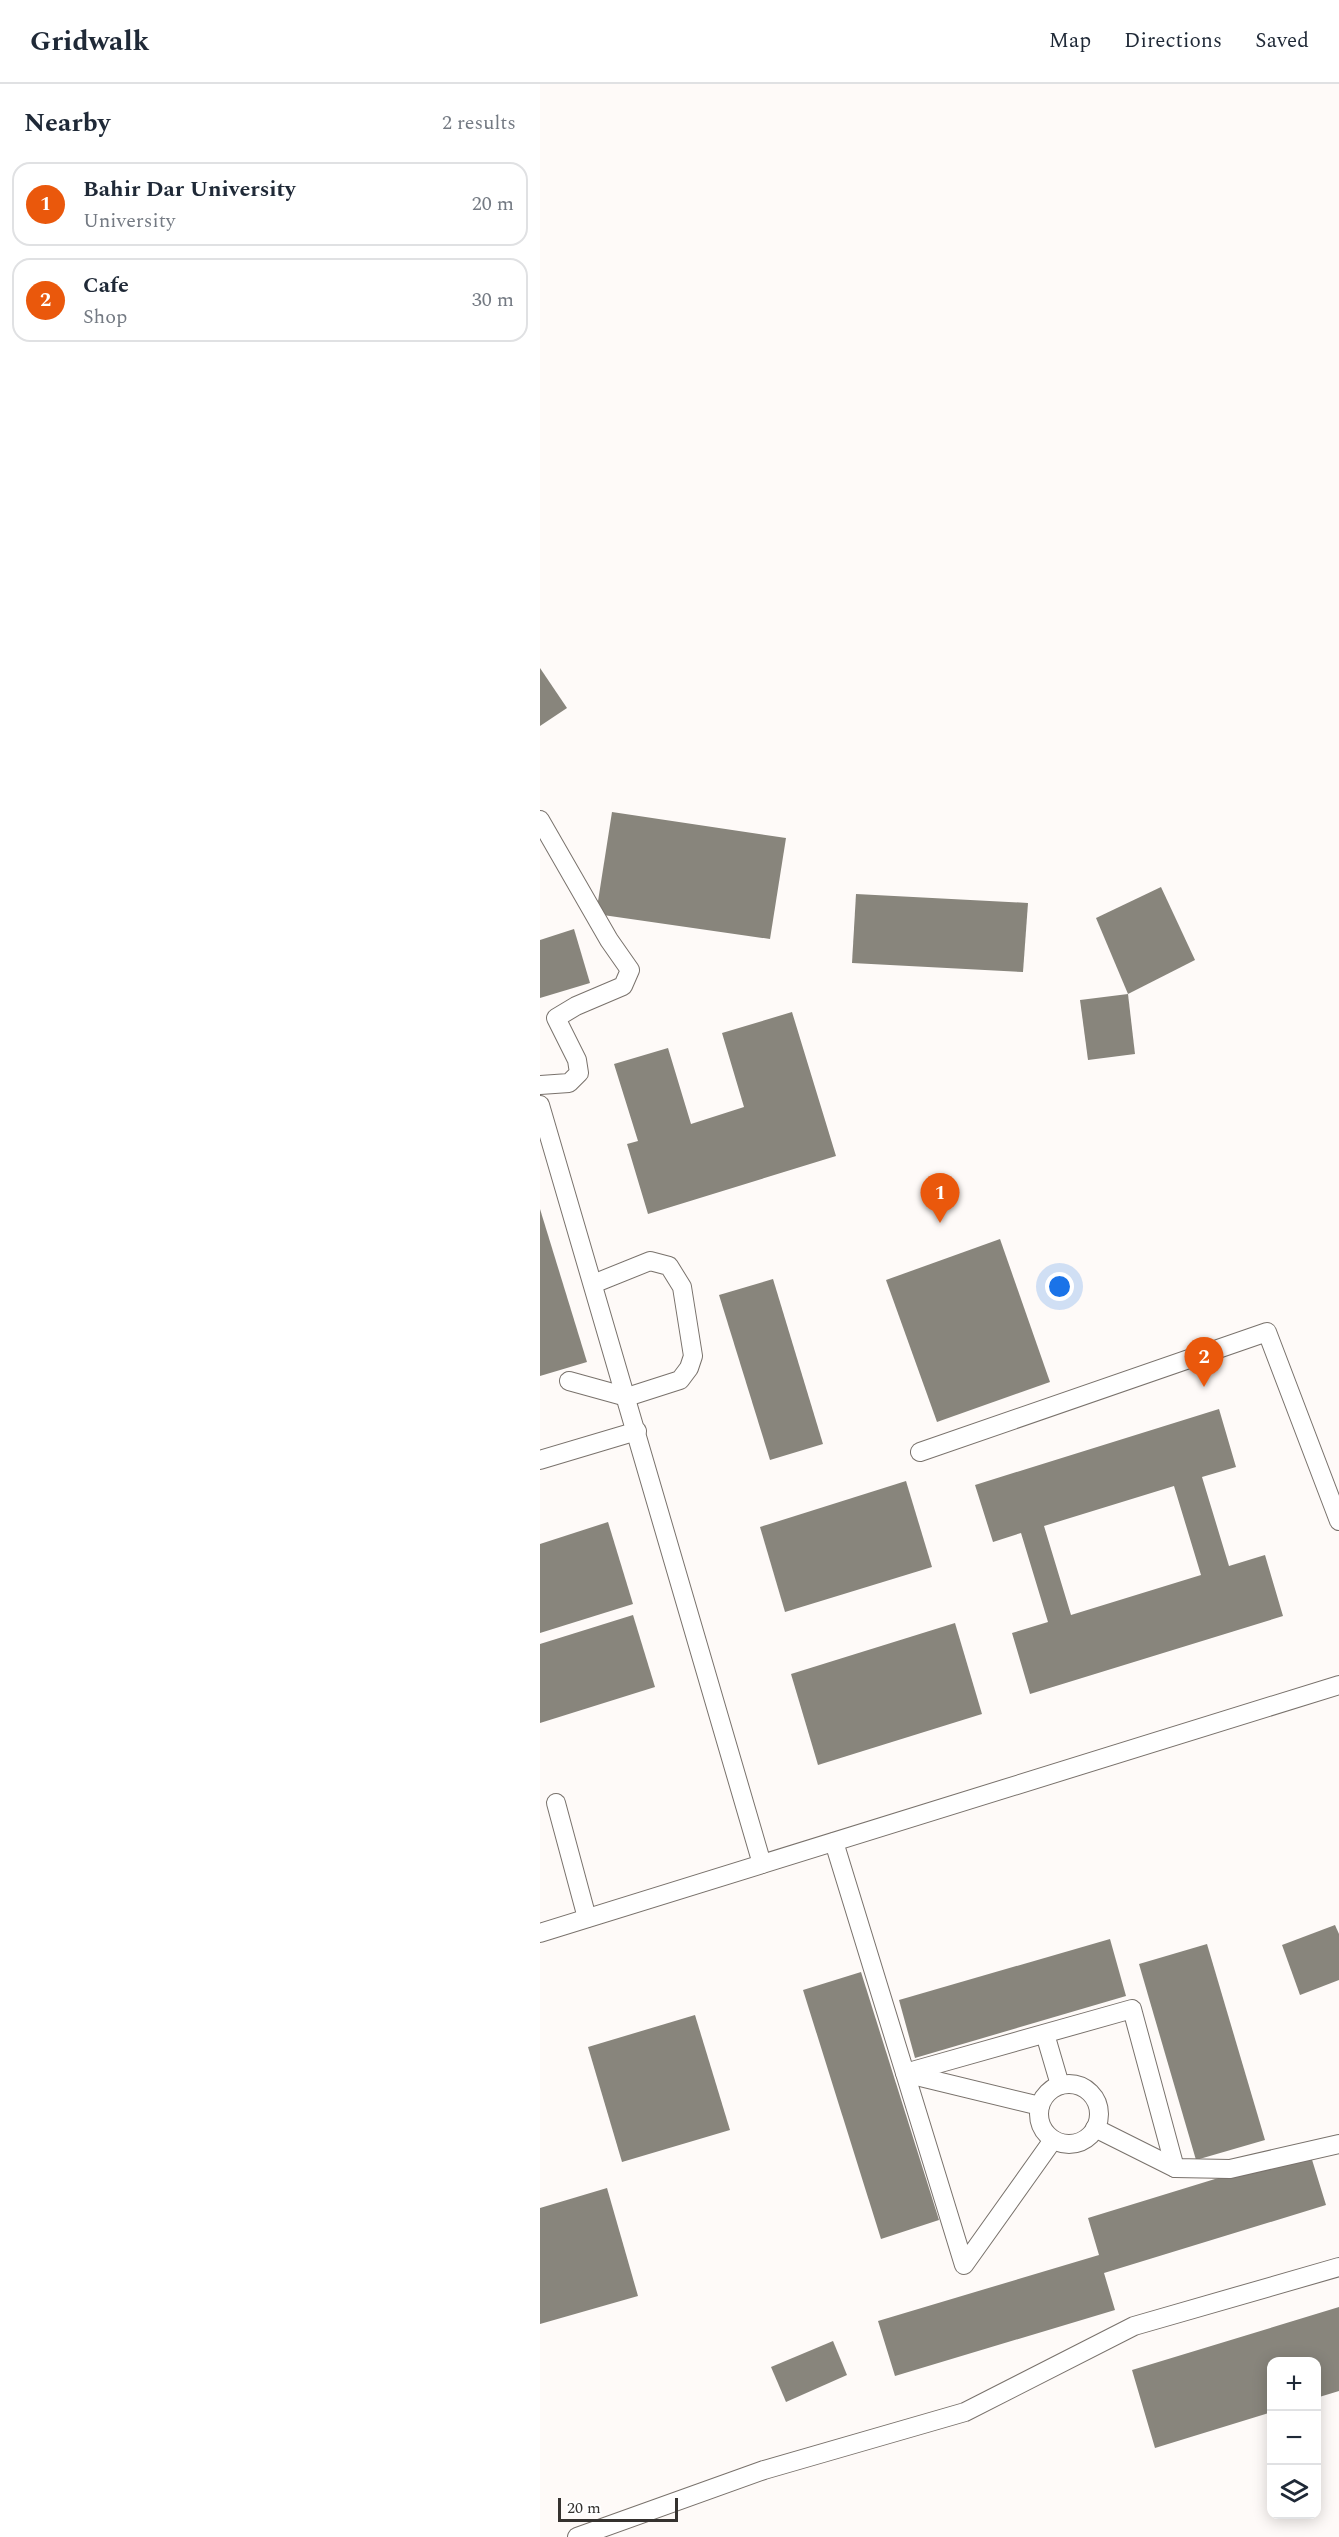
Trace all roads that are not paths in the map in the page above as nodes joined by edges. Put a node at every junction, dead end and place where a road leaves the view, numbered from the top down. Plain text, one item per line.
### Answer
1 (540, 819) edge
2 (540, 1085) edge
3 (540, 1105) edge
4 (593, 1284) junction
5 (569, 1381) dead end
6 (627, 1398) junction
7 (637, 1431) junction
8 (920, 1452) dead end
9 (540, 1460) edge
10 (1339, 1521) edge
11 (1339, 1685) edge
12 (556, 1803) dead end
13 (834, 1842) junction
14 (762, 1864) junction
15 (587, 1918) junction
16 (540, 1933) edge
17 (1045, 2034) junction
18 (905, 2073) junction
19 (1060, 2085) junction
20 (1040, 2106) junction
21 (1095, 2128) junction
22 (1053, 2140) junction
23 (1339, 2144) edge
24 (1176, 2168) junction
25 (1339, 2267) edge
26 (577, 2537) edge

1 - 2 lane
3 - 4 lane
4 - 6 lane
4 - 6 lane
5 - 6 lane
6 - 7 lane
7 - 9 lane
7 - 14 lane
8 - 10 lane
11 - 13 lane
12 - 15 lane
13 - 14 lane
13 - 18 lane
14 - 15 lane
15 - 16 lane
17 - 18 lane
17 - 19 lane
17 - 24 lane
18 - 20 lane
18 - 22 lane
19 - 20 lane
19 - 21 lane
20 - 22 lane
21 - 22 lane
21 - 24 lane
23 - 24 lane
25 - 26 lane

